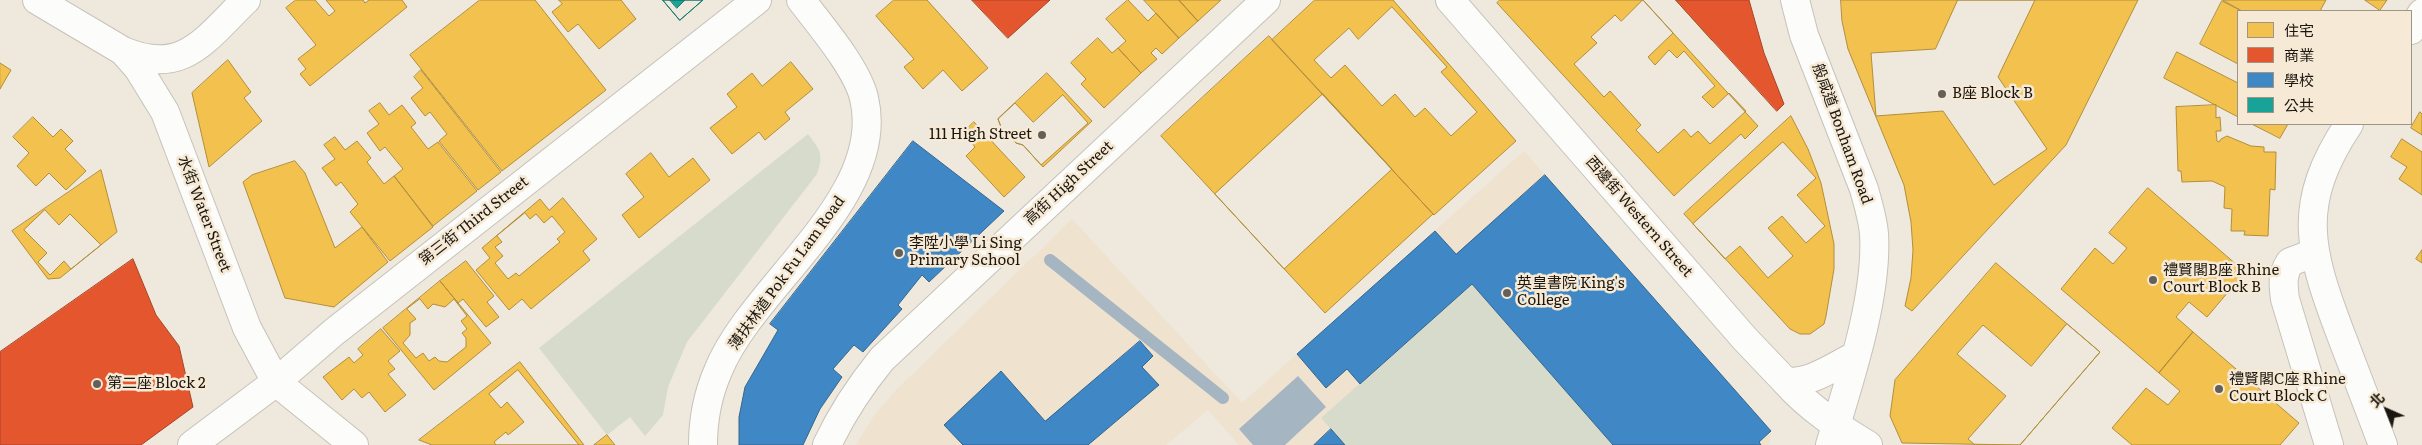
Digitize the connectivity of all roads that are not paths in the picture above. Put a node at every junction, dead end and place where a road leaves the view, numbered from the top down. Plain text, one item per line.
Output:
1 (37, 0) edge
2 (246, 0) edge
3 (758, 0) edge
4 (801, 0) edge
5 (1266, 0) edge
6 (1450, 0) edge
7 (1795, 0) edge
8 (2422, 14) edge
9 (2412, 29) edge
10 (123, 51) junction
11 (2348, 125) edge
12 (2314, 253) junction
13 (1855, 356) junction
14 (276, 382) junction
15 (1786, 382) junction
16 (1833, 435) edge
17 (192, 445) edge
18 (354, 445) edge
19 (703, 445) edge
20 (827, 445) edge
21 (1868, 445) edge
22 (2328, 445) edge
23 (2383, 445) edge

1 - 10 main road, 水街 Water Street
2 - 10 main road
3 - 14 main road, 第三街 Third Street
4 - 19 main road, 薄扶林道 Pok Fu Lam Road
5 - 20 main road, 高街 High Street
6 - 15 main road, 西邊街 Western Street
7 - 13 main road, 般咸道 Bonham Road
8 - 9 main road
10 - 14 main road, 水街 Water Street
11 - 12 main road
12 - 22 main road
12 - 23 main road
13 - 15 main road
13 - 16 main road, 般咸道 Bonham Road
14 - 17 main road, 第三街 Third Street
14 - 18 main road, 水街 Water Street
15 - 16 main road, 西邊街 Western Street
16 - 21 main road, 西邊街 Western Street

